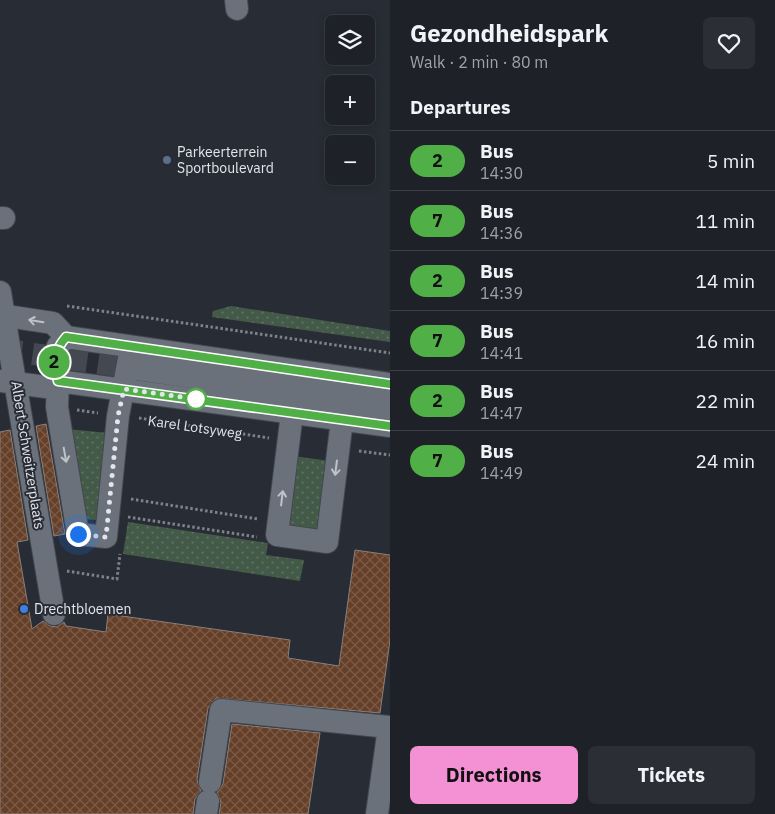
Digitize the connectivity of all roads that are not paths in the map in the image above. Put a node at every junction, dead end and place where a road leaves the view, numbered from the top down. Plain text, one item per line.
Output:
1 (1, 305) edge
2 (66, 337) junction
3 (131, 348) junction
4 (137, 369) tunnel mouth
5 (58, 381) junction
6 (8, 382) edge
7 (390, 384) edge
8 (124, 389) junction
9 (390, 406) edge
10 (292, 413) junction
11 (342, 420) junction
12 (390, 426) edge
13 (54, 614) dead end
14 (389, 727) edge
15 (208, 799) edge
16 (378, 814) edge

2 -> 1 street
1 - 6 street, Albert Schweitzerplaats
2 - 3 street
2 - 5 street
3 - 7 street
3 - 8 street
4 - 9 street
5 - 6 street, Karel Lotsyweg
5 - 8 street, Karel Lotsyweg
5 -> 8 street
6 - 13 street, Albert Schweitzerplaats
8 - 10 street, Karel Lotsyweg
10 - 11 street, Karel Lotsyweg
11 -> 10 street
11 - 12 street, Karel Lotsyweg
14 - 15 street
14 - 16 street

